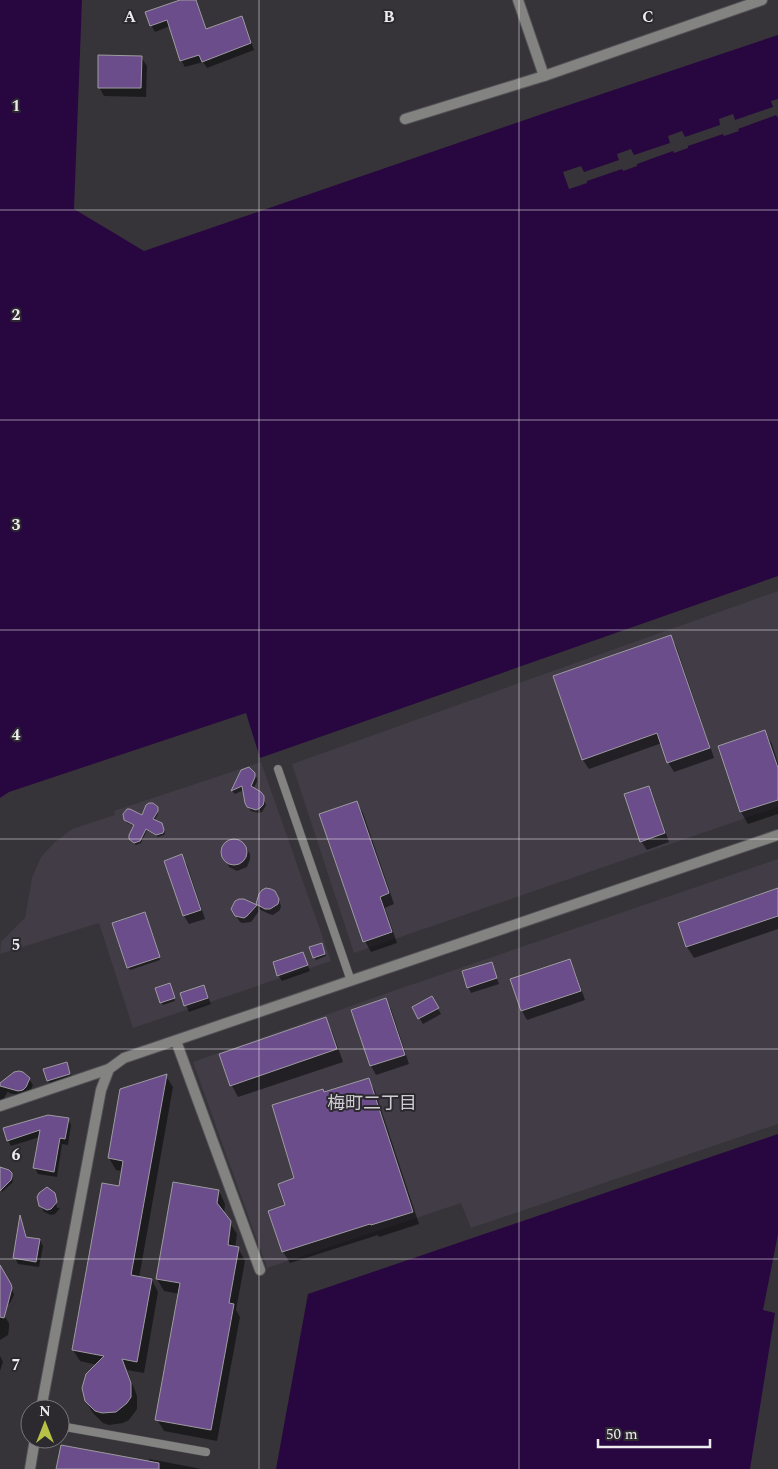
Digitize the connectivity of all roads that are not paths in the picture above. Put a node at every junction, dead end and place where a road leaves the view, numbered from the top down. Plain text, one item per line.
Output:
1 (518, 0) edge
2 (762, 0) edge
3 (544, 76) junction
4 (405, 119) dead end
5 (278, 770) dead end
6 (778, 835) edge
7 (351, 981) junction
8 (176, 1041) junction
9 (109, 1069) junction
10 (0, 1106) edge
11 (260, 1270) dead end
12 (43, 1399) edge
13 (70, 1428) edge
14 (33, 1449) edge
15 (206, 1452) dead end
16 (30, 1469) edge

1 - 3 street
2 - 3 street
3 - 4 street
5 - 7 lane
6 - 7 street
7 - 8 street
8 - 9 street
8 - 11 street
9 - 10 street
9 - 12 street
13 - 15 lane
14 - 16 street

